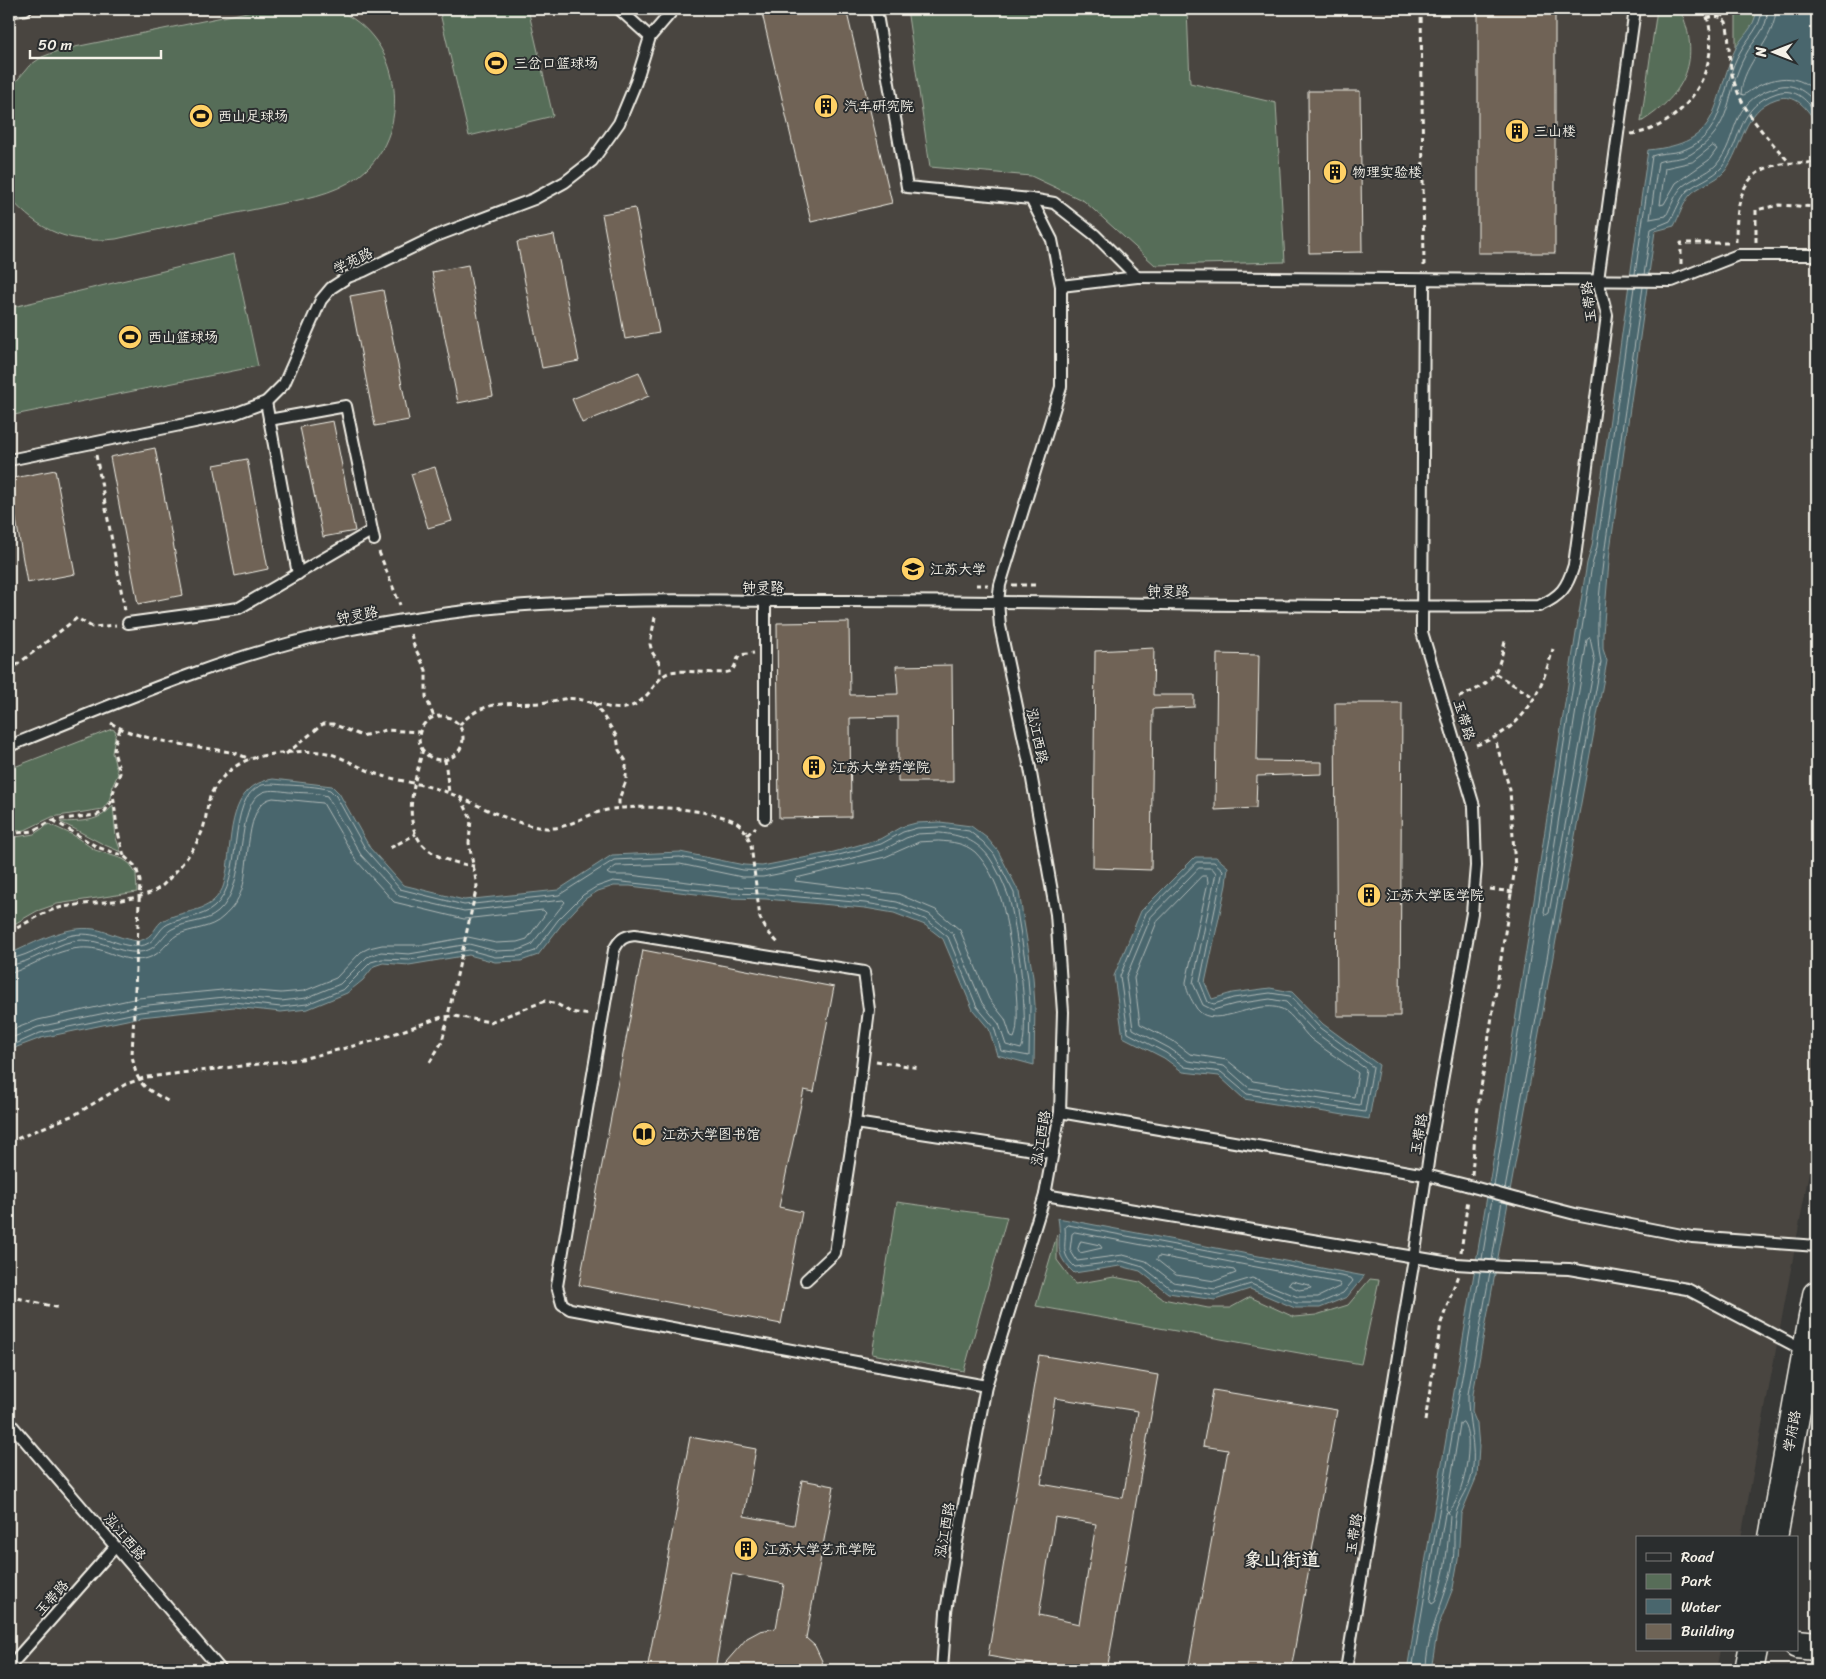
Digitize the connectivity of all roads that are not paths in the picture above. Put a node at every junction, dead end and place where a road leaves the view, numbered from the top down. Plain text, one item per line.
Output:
1 (26, 9) edge
2 (619, 9) edge
3 (674, 9) edge
4 (876, 9) edge
5 (1635, 9) edge
6 (9, 12) edge
7 (650, 37) junction
8 (1031, 199) junction
9 (1817, 255) edge
10 (1137, 277) junction
11 (1424, 280) junction
12 (1598, 280) junction
13 (1061, 286) junction
14 (266, 402) junction
15 (269, 420) junction
16 (9, 460) edge
17 (298, 574) junction
18 (765, 601) junction
19 (998, 602) junction
20 (1539, 606) joint
21 (1422, 608) junction
22 (128, 623) road end
23 (9, 746) edge
24 (766, 818) dead end
25 (1060, 1112) junction
26 (855, 1124) junction
27 (1053, 1153) junction
28 (1426, 1175) junction
29 (1046, 1195) junction
30 (1817, 1246) edge
31 (1414, 1259) junction
32 (806, 1280) dead end
33 (1817, 1295) edge
34 (1806, 1352) junction
35 (986, 1386) junction
36 (1817, 1399) edge
37 (9, 1422) edge
38 (1773, 1536) edge
39 (1792, 1536) edge
40 (116, 1547) junction
41 (1798, 1644) edge
42 (1817, 1646) edge
43 (1753, 1652) edge
44 (1771, 1652) edge
45 (9, 1667) edge
46 (221, 1670) edge
47 (942, 1670) edge
48 (1346, 1670) edge
49 (1749, 1670) edge
50 (1767, 1670) edge

1 - 6 lane
2 - 7 lane
3 - 7 lane
4 - 8 lane
5 - 12 lane, 玉带路
7 - 14 lane, 学苑路
8 - 10 lane
8 - 13 lane, 泓江西路
9 - 12 lane
10 - 11 lane
10 - 13 lane
11 - 12 lane
11 - 21 lane, 玉带路
12 - 20 lane, 玉带路
13 - 19 lane, 泓江西路
14 - 15 lane
14 - 16 lane, 学苑路
15 - 17 lane
15 - 17 lane
17 - 22 lane
18 - 19 lane, 钟灵路
18 - 23 lane, 钟灵路
18 - 24 lane
19 - 21 lane, 钟灵路
19 - 25 lane, 泓江西路
20 - 21 lane, 钟灵路
21 - 28 lane, 玉带路
25 - 27 lane, 泓江西路
25 - 28 lane
26 - 27 lane
26 - 32 lane
26 - 35 lane
27 - 29 lane, 泓江西路
28 - 30 lane, bridge
28 - 31 lane, 玉带路
29 - 31 lane
29 - 35 lane, 泓江西路
31 - 34 lane, bridge
31 - 48 lane, 玉带路
33 - 34 main road, 学府路
34 - 38 main road, 学府路
35 - 47 lane, 泓江西路
36 - 39 main road, 学府路
37 - 40 lane, 泓江西路
40 - 45 lane, 玉带路
40 - 46 lane, 泓江西路
41 - 42 main road
43 - 49 main road
44 - 50 main road

